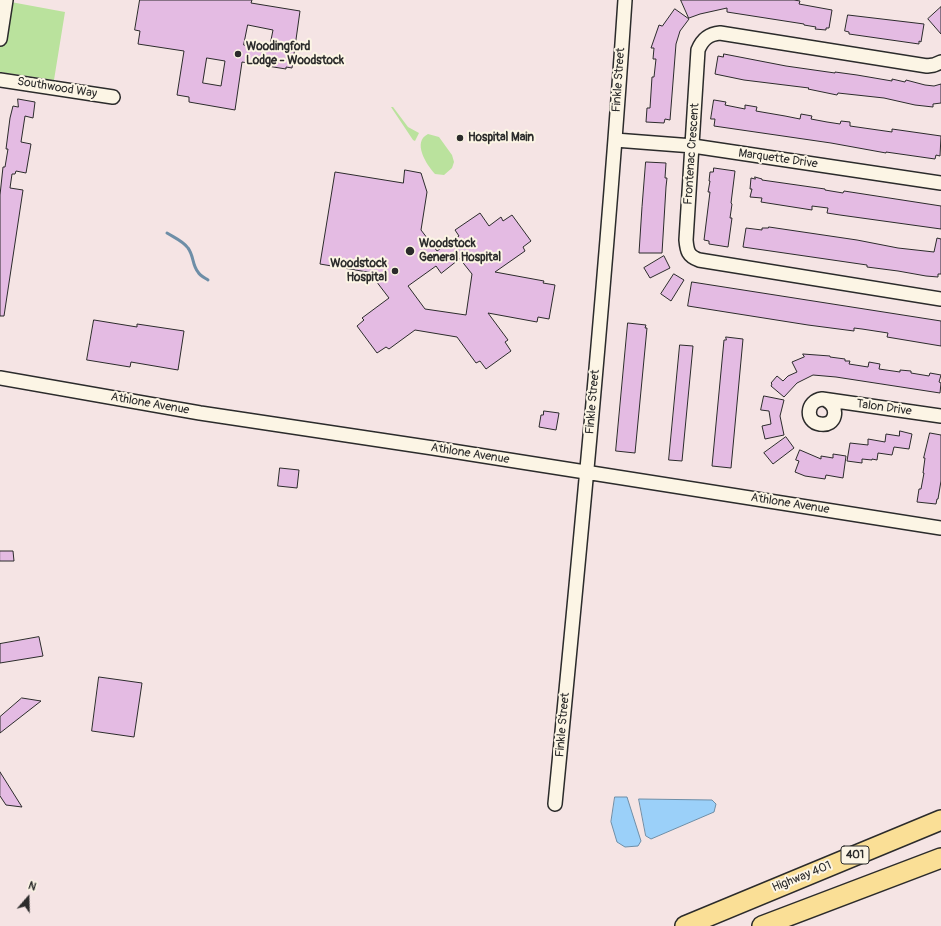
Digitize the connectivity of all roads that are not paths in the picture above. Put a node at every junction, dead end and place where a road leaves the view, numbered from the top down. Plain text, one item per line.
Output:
1 (6, 0) edge
2 (625, 0) edge
3 (0, 39) edge
4 (941, 62) edge
5 (0, 80) edge
6 (113, 97) dead end
7 (615, 140) junction
8 (693, 146) junction
9 (941, 183) edge
10 (941, 299) edge
11 (0, 378) edge
12 (826, 400) dead end
13 (941, 416) edge
14 (587, 472) junction
15 (941, 528) edge
16 (555, 804) dead end
17 (941, 820) edge
18 (941, 858) edge
19 (685, 926) edge
20 (762, 926) edge

1 - 3 street
2 - 7 street, Finkle Street
4 - 8 street, Frontenac Crescent
5 - 6 street, Southwood Way
7 - 8 street, Marquette Drive
7 - 14 street, Finkle Street
8 - 9 street, Marquette Drive
8 - 10 street, Frontenac Crescent
11 - 14 street, Athlone Avenue
12 - 13 street, Talon Drive
14 - 15 street, Athlone Avenue
14 - 16 street, Finkle Street
17 - 19 highway, Highway 401 / 401
18 - 20 highway

